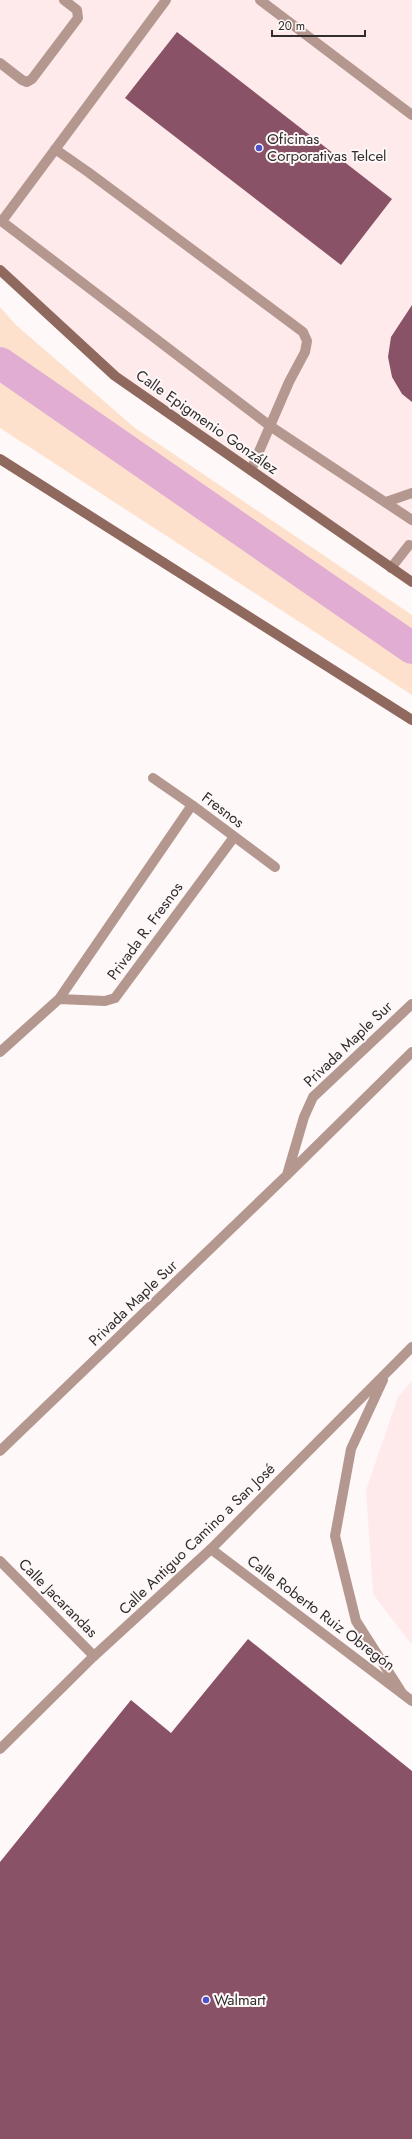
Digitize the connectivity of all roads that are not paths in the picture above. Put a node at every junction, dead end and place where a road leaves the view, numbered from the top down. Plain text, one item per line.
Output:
1 (64, 0) edge
2 (166, 0) edge
3 (260, 0) edge
4 (0, 63) edge
5 (412, 115) edge
6 (55, 149) junction
7 (1, 220) edge
8 (0, 270) edge
9 (270, 426) junction
10 (0, 459) edge
11 (251, 470) junction
12 (412, 492) edge
13 (386, 502) junction
14 (412, 520) edge
15 (409, 545) dead end
16 (391, 568) junction
17 (412, 582) edge
18 (412, 720) edge
19 (153, 778) dead end
20 (192, 805) junction
21 (234, 836) junction
22 (275, 866) dead end
23 (59, 999) junction
24 (412, 1004) edge
25 (0, 1052) edge
26 (412, 1052) edge
27 (286, 1176) junction
28 (412, 1347) edge
29 (387, 1373) junction
30 (0, 1451) edge
31 (211, 1549) junction
32 (0, 1561) edge
33 (94, 1656) junction
34 (402, 1693) junction
35 (412, 1701) edge
36 (0, 1749) edge

1 - 4 street
2 - 6 street
3 - 5 street
6 - 7 street
6 - 9 street
7 - 9 street
8 - 11 main road, Calle Epigmenio González
9 - 11 street
9 - 13 street
10 - 18 main road
11 - 16 main road, Calle Epigmenio González
12 - 13 street
13 - 14 street
15 - 16 street
16 - 17 main road, Calle Epigmenio González
19 - 20 street, Fresnos
20 - 21 street, Fresnos
20 - 23 street, Privada R. Fresnos
21 - 22 street, Fresnos
21 - 23 street, Privada R. Fresnos
23 - 25 street, Privada R. Fresnos
24 - 27 street, Privada Maple Sur
26 - 27 street, Privada Maple Sur
27 - 30 street, Privada Maple Sur
28 - 29 street, Calle Antiguo Camino a San José
29 - 31 street, Calle Antiguo Camino a San José
29 - 34 street
31 - 33 street, Calle Antiguo Camino a San José
31 - 34 street, Calle Roberto Ruiz Obregón
32 - 33 street, Calle Jacarandas
33 - 36 street, Calle Antiguo Camino a San José
34 - 35 street, Calle Roberto Ruiz Obregón

